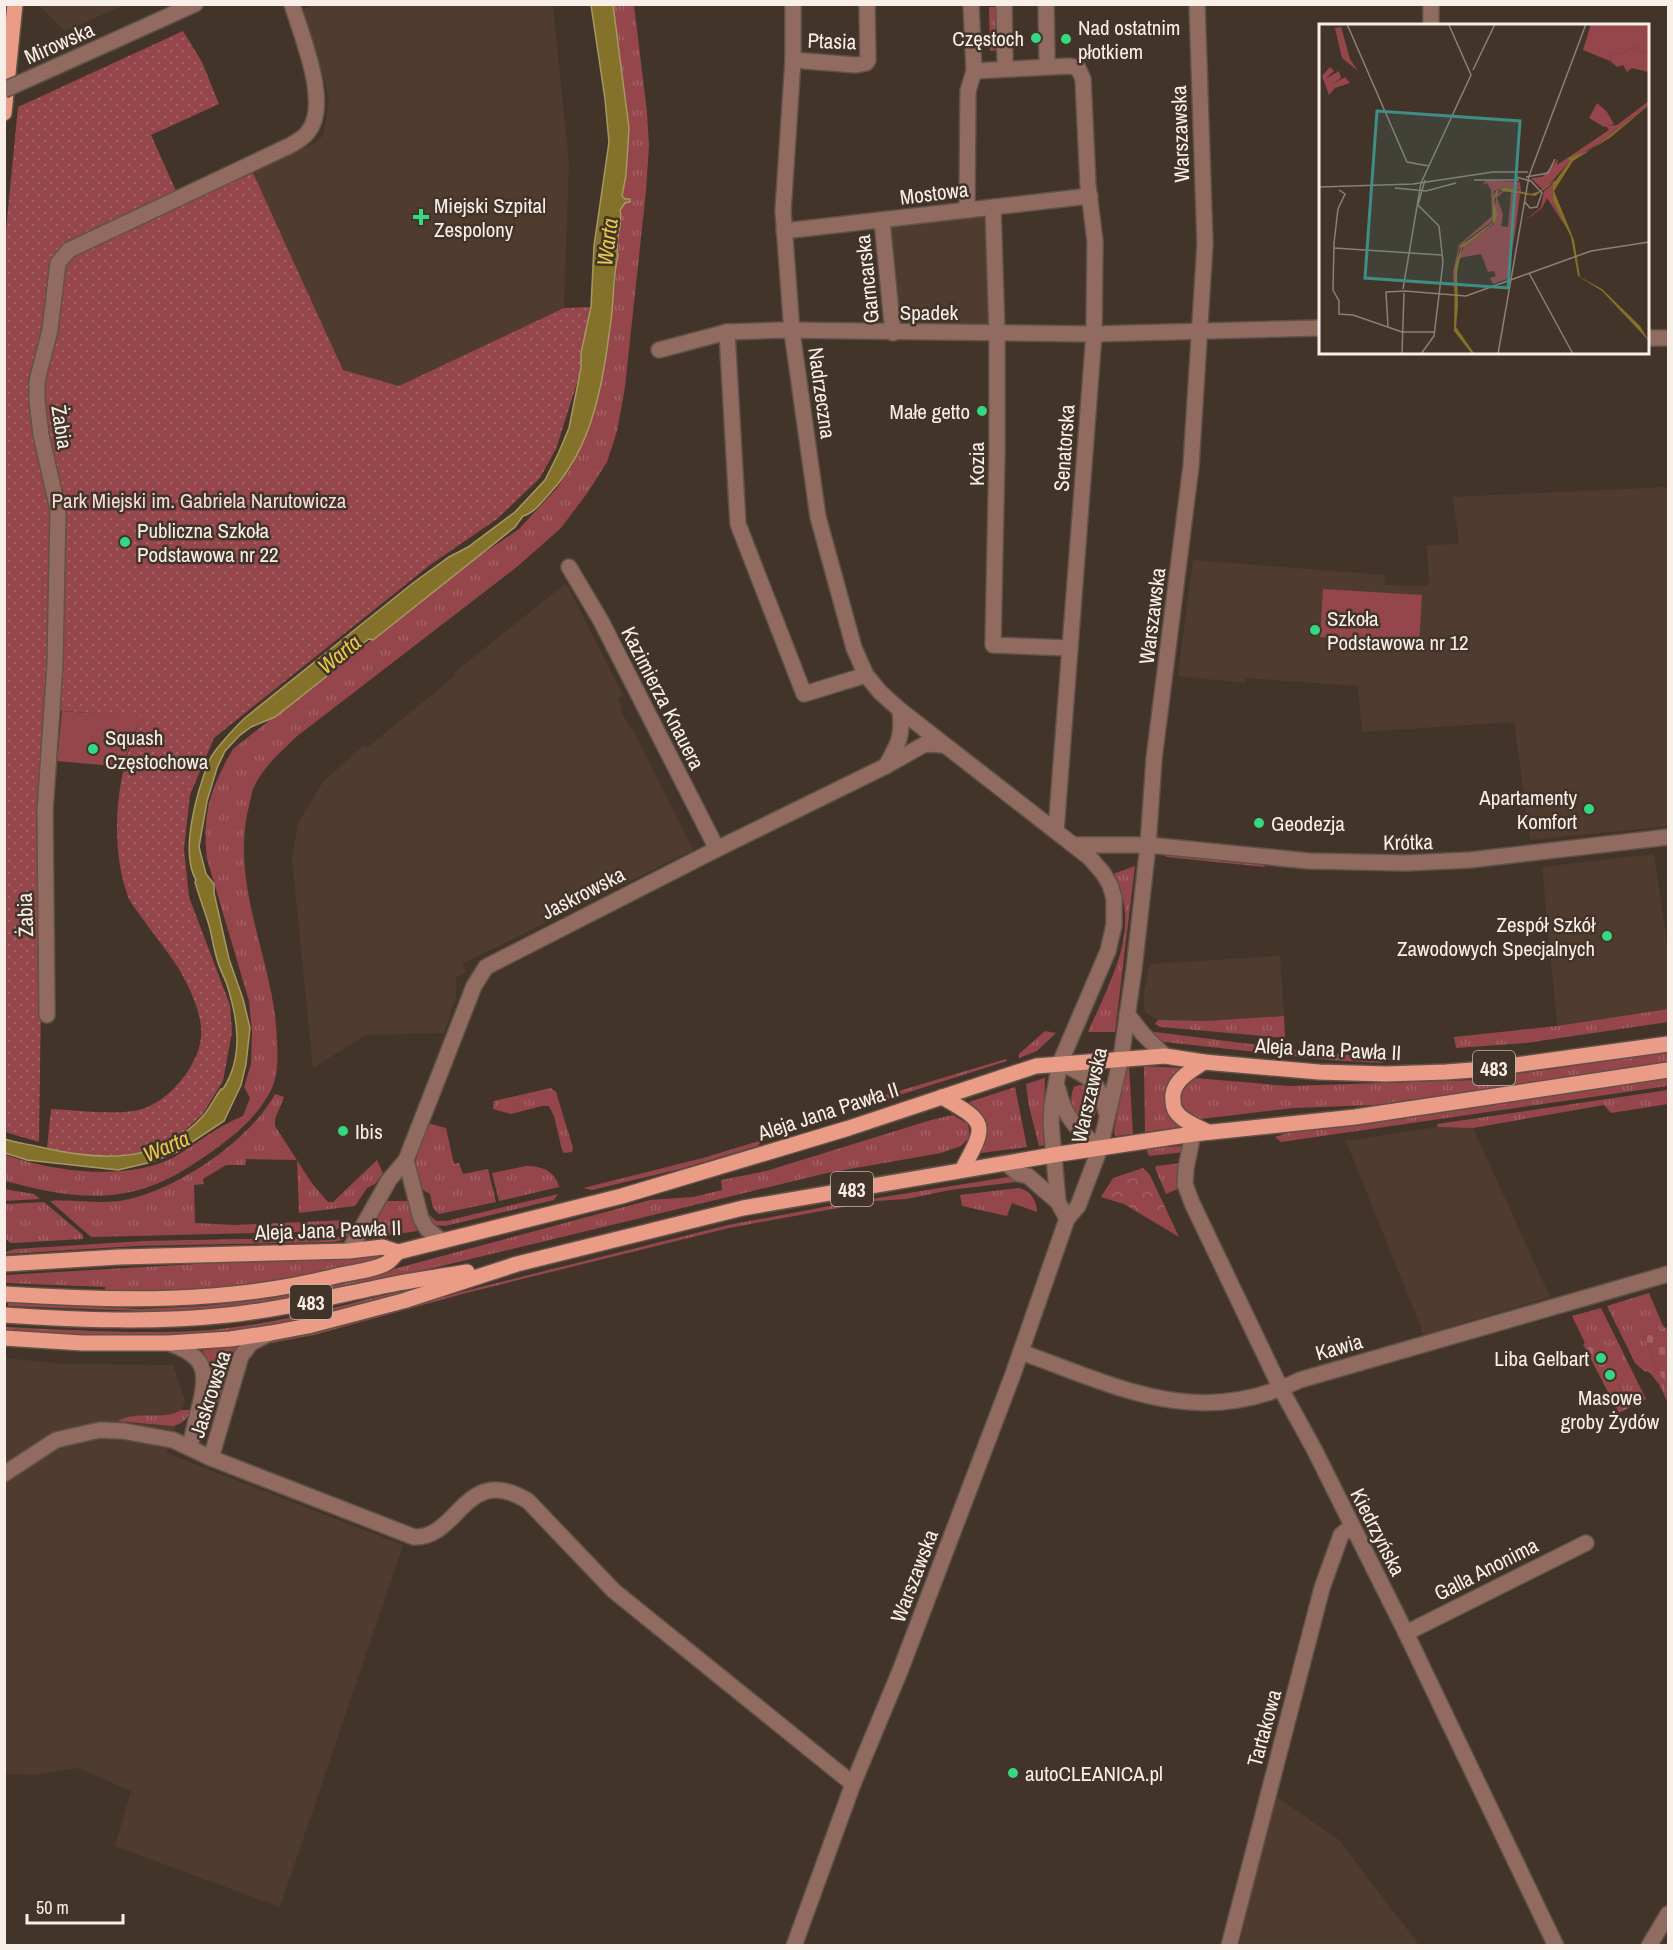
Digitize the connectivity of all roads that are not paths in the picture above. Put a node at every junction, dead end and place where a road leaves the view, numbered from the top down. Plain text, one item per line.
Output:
1 (15, 4) edge
2 (195, 4) edge
3 (292, 4) edge
4 (793, 4) edge
5 (867, 4) edge
6 (971, 4) edge
7 (1004, 4) edge
8 (1046, 4) edge
9 (1197, 4) edge
10 (1431, 4) edge
11 (1431, 24) edge
12 (794, 60) junction
13 (1047, 60) dead end
14 (1005, 62) dead end
15 (974, 71) junction
16 (4, 90) edge
17 (4, 113) edge
18 (1090, 196) junction
19 (993, 207) junction
20 (967, 210) junction
21 (882, 221) junction
22 (784, 231) junction
23 (1319, 328) edge
24 (727, 332) junction
25 (792, 332) junction
26 (1200, 332) junction
27 (893, 333) junction
28 (997, 333) junction
29 (1094, 334) junction
30 (1649, 338) edge
31 (1668, 338) edge
32 (659, 350) dead end
33 (569, 567) dead end
34 (1070, 648) junction
35 (866, 675) junction
36 (900, 710) junction
37 (944, 745) junction
38 (886, 766) junction
39 (1149, 820) junction
40 (1056, 831) junction
41 (1668, 837) edge
42 (1075, 845) junction
43 (1113, 845) junction
44 (1148, 845) junction
45 (717, 849) junction
46 (1114, 898) joint
47 (1127, 1014) junction
48 (47, 1015) dead end
49 (1668, 1044) edge
50 (1165, 1056) junction
51 (1121, 1058) junction
52 (1204, 1062) junction
53 (1060, 1063) junction
54 (1668, 1070) edge
55 (1057, 1082) junction
56 (942, 1097) junction
57 (1107, 1116) junction
58 (1201, 1133) junction
59 (1100, 1148) junction
60 (1053, 1155) junction
61 (406, 1160) junction
62 (1007, 1164) junction
63 (962, 1170) junction
64 (1058, 1202) junction
65 (1067, 1219) junction
66 (442, 1241) junction
67 (349, 1251) junction
68 (399, 1252) junction
69 (4, 1264) edge
70 (517, 1264) junction
71 (1668, 1275) edge
72 (4, 1294) edge
73 (4, 1315) edge
74 (271, 1333) junction
75 (4, 1338) edge
76 (168, 1343) junction
77 (1021, 1352) junction
78 (1281, 1389) junction
79 (190, 1447) junction
80 (211, 1458) junction
81 (4, 1474) edge
82 (1352, 1526) junction
83 (1586, 1543) dead end
84 (1406, 1633) junction
85 (853, 1784) junction
86 (1668, 1914) edge
87 (794, 1946) edge
88 (1229, 1946) edge
89 (1556, 1946) edge
90 (1649, 1946) edge

1 - 17 main road
2 - 16 street, Mirowska, bridge
3 - 48 street, Żabia
4 - 12 street, Nadrzeczna
5 - 12 street, Ptasia
6 - 15 street
7 - 14 street
8 - 13 street
9 - 26 street, Warszawska
10 - 11 street
12 - 22 street, Nadrzeczna
15 - 18 street, Senatorska
15 - 20 street
18 - 19 street, Mostowa
18 - 29 street, Senatorska
19 - 20 street, Mostowa
19 - 28 street, Kozia
20 - 21 street, Mostowa
21 - 22 street, Mostowa
21 - 27 street, Garncarska
22 - 25 street, Nadrzeczna
23 - 26 street, Spadek
24 - 25 street, Spadek
24 - 32 street, Spadek
24 - 35 street
25 - 27 street, Spadek
25 - 35 street, Nadrzeczna
26 - 29 street, Spadek
26 - 39 street, Warszawska
27 - 28 street, Spadek
28 - 29 street, Spadek
28 - 34 street, Kozia
29 - 34 street, Senatorska
30 - 31 street
33 - 45 street, Kazimierza Knauera
34 - 40 street, Senatorska
35 - 36 street, Nadrzeczna
36 - 37 street, Nadrzeczna
36 - 38 street
37 - 38 street, Jaskrowska
37 - 40 street, Nadrzeczna
38 - 45 street, Jaskrowska
39 - 43 street
39 - 44 street, Warszawska
40 - 42 street, Nadrzeczna
41 - 44 street, Krótka
42 - 43 street, Krótka
42 - 46 street, Nadrzeczna
43 - 44 street, Krótka
44 - 47 street, Warszawska
45 - 61 street, Jaskrowska
46 - 53 street, Warszawska
47 - 50 street
47 - 51 street, Warszawska
49 - 52 main road, Aleja Jana Pawła II / 483
50 - 51 main road, Aleja Jana Pawła II / 483
50 - 52 main road, Aleja Jana Pawła II / 483
51 - 53 main road, Aleja Jana Pawła II / 483
51 - 57 street, Warszawska
52 - 58 main road
53 - 55 street, Warszawska
53 - 56 main road, Aleja Jana Pawła II / 483
53 - 57 street
54 - 58 main road, 483
55 - 59 street
55 - 60 street, Warszawska
56 - 63 main road
56 - 66 main road, Aleja Jana Pawła II / 483
57 - 59 street, Warszawska
58 - 59 main road, 483
58 - 78 street, Kiedrzyńska
59 - 60 main road, 483
59 - 65 street, Warszawska
60 - 62 main road, 483
60 - 64 street, Warszawska
61 - 66 street
61 - 67 street, Jaskrowska
62 - 63 main road, 483
62 - 64 street, Warszawska
63 - 70 main road, 483
64 - 65 street, Warszawska
65 - 77 street, Warszawska
66 - 68 main road, Aleja Jana Pawła II / 483
67 - 68 main road, Aleja Jana Pawła II / 483
67 - 69 main road, Aleja Jana Pawła II / 483
68 - 72 main road
70 - 73 main road, 483
70 - 74 main road, 483
71 - 78 street, Kawia
74 - 76 main road, 483
74 - 80 street, Jaskrowska
75 - 76 main road, 483
76 - 79 street, Jaskrowska
77 - 78 street, Kawia
77 - 85 street, Warszawska
78 - 82 street, Kiedrzyńska
79 - 80 street, Jaskrowska
79 - 81 street, Jaskrowska
80 - 85 street
82 - 84 street, Kiedrzyńska
82 - 88 street, Tartakowa
83 - 84 street, Galla Anonima
84 - 89 street, Kiedrzyńska
85 - 87 street, Warszawska
86 - 90 street

